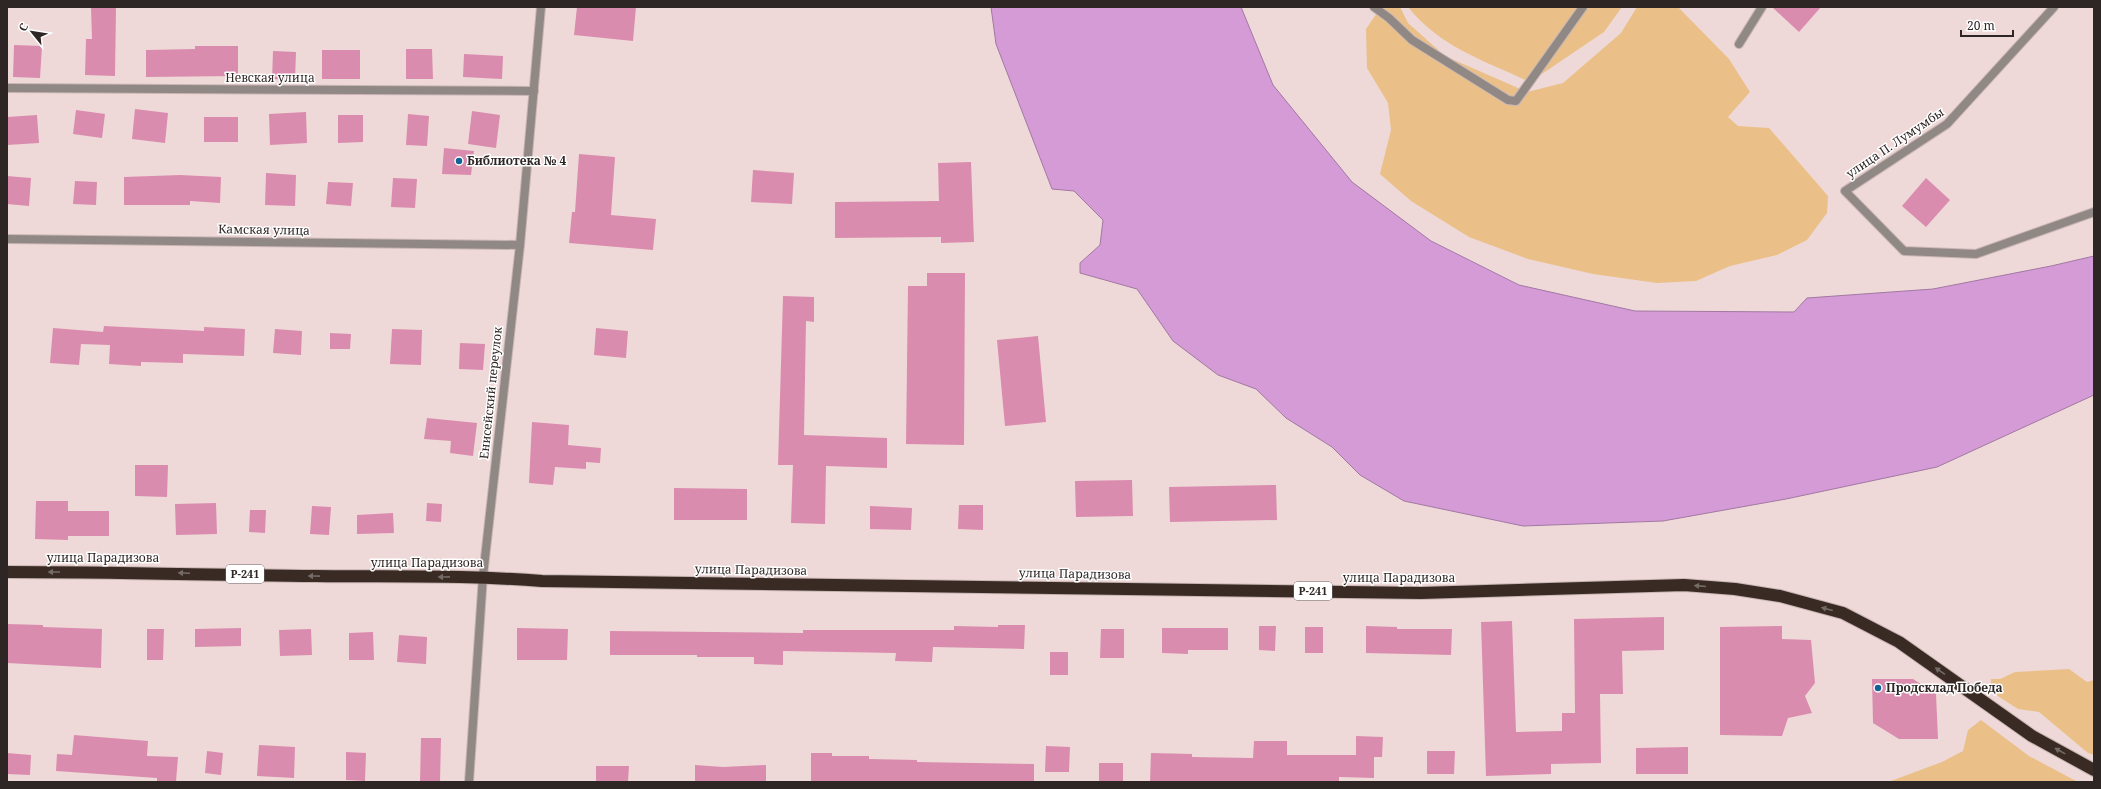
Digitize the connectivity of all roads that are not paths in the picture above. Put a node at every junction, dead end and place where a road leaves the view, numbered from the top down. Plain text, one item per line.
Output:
1 (541, 7) edge
2 (1374, 7) edge
3 (1583, 7) edge
4 (1762, 7) edge
5 (2054, 7) edge
6 (1385, 10) edge
7 (1739, 44) dead end
8 (7, 88) edge
9 (534, 91) junction
10 (2094, 212) edge
11 (7, 239) edge
12 (520, 245) junction
13 (7, 572) edge
14 (483, 576) junction
15 (2094, 770) edge
16 (470, 782) edge

1 - 9 street, Енисейский переулок
2 - 6 street
3 - 6 street
4 - 7 street
5 - 10 street, улица П. Лумумбы
8 - 9 street, Невская улица
9 - 12 street, Енисейский переулок
11 - 12 street, Камская улица
12 - 14 street, Енисейский переулок
14 -> 13 highway, улица Парадизова / Р-241
15 -> 14 highway, улица Парадизова / Р-241
14 - 16 street, Енисейский переулок

